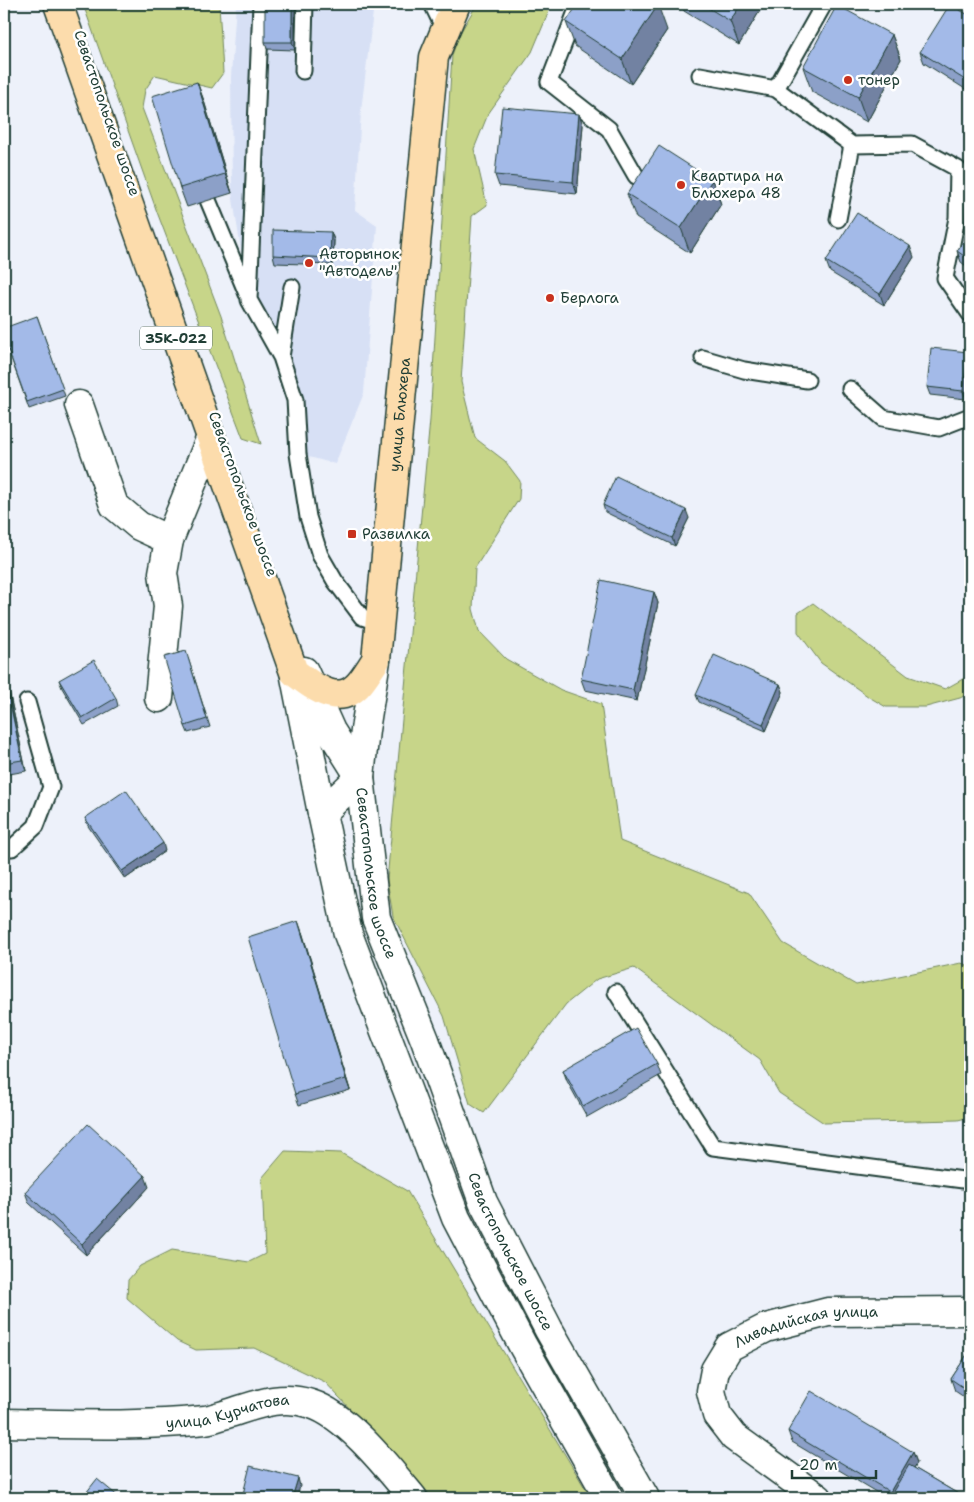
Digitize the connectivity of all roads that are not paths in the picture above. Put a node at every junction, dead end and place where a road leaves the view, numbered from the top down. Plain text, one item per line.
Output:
1 (58, 4) edge
2 (69, 4) edge
3 (261, 4) edge
4 (305, 4) edge
5 (432, 4) edge
6 (456, 4) edge
7 (579, 4) edge
8 (824, 4) edge
9 (445, 31) junction
10 (303, 71) dead end
11 (700, 75) dead end
12 (776, 89) junction
13 (852, 145) junction
14 (636, 176) edge
15 (208, 200) edge
16 (838, 219) dead end
17 (292, 287) dead end
18 (249, 300) junction
19 (970, 314) edge
20 (281, 357) junction
21 (703, 358) dead end
22 (807, 380) dead end
23 (850, 389) dead end
24 (79, 405) dead end
25 (970, 416) edge
26 (211, 438) junction
27 (169, 540) junction
28 (378, 641) junction
29 (302, 674) junction
30 (159, 698) dead end
31 (27, 702) dead end
32 (360, 777) junction
33 (322, 813) junction
34 (4, 847) edge
35 (616, 992) dead end
36 (970, 1180) edge
37 (970, 1311) edge
38 (4, 1423) edge
39 (413, 1498) edge
40 (610, 1498) edge
41 (645, 1498) edge
42 (818, 1498) edge

1 - 26 main road, Севастопольское шоссе / 35К-022
2 - 29 main road, Севастопольское шоссе / 35К-022
3 - 18 lane
4 - 10 lane
5 - 9 lane
6 - 9 main road, улица Блюхера
7 - 14 lane
8 - 12 lane
9 - 28 main road, улица Блюхера
11 - 12 lane
12 - 13 lane
13 - 16 lane
13 - 19 lane
15 - 18 lane
17 - 20 lane
18 - 20 lane
20 - 28 lane
21 - 22 lane
23 - 25 lane
24 - 27 main road
26 - 27 main road
26 - 29 main road, Севастопольское шоссе / 35К-022
27 - 30 main road
28 - 29 main road
28 - 32 main road, улица Блюхера
29 - 32 main road, Севастопольское шоссе / 35К-022
29 - 33 main road, Севастопольское шоссе / 35К-022
31 - 34 lane
32 - 33 main road
32 - 41 main road, Севастопольское шоссе / 35К-022
33 - 40 main road, Севастопольское шоссе / 35К-022
35 - 36 lane
37 - 42 main road, Ливадийская улица
38 - 39 main road, улица Курчатова

